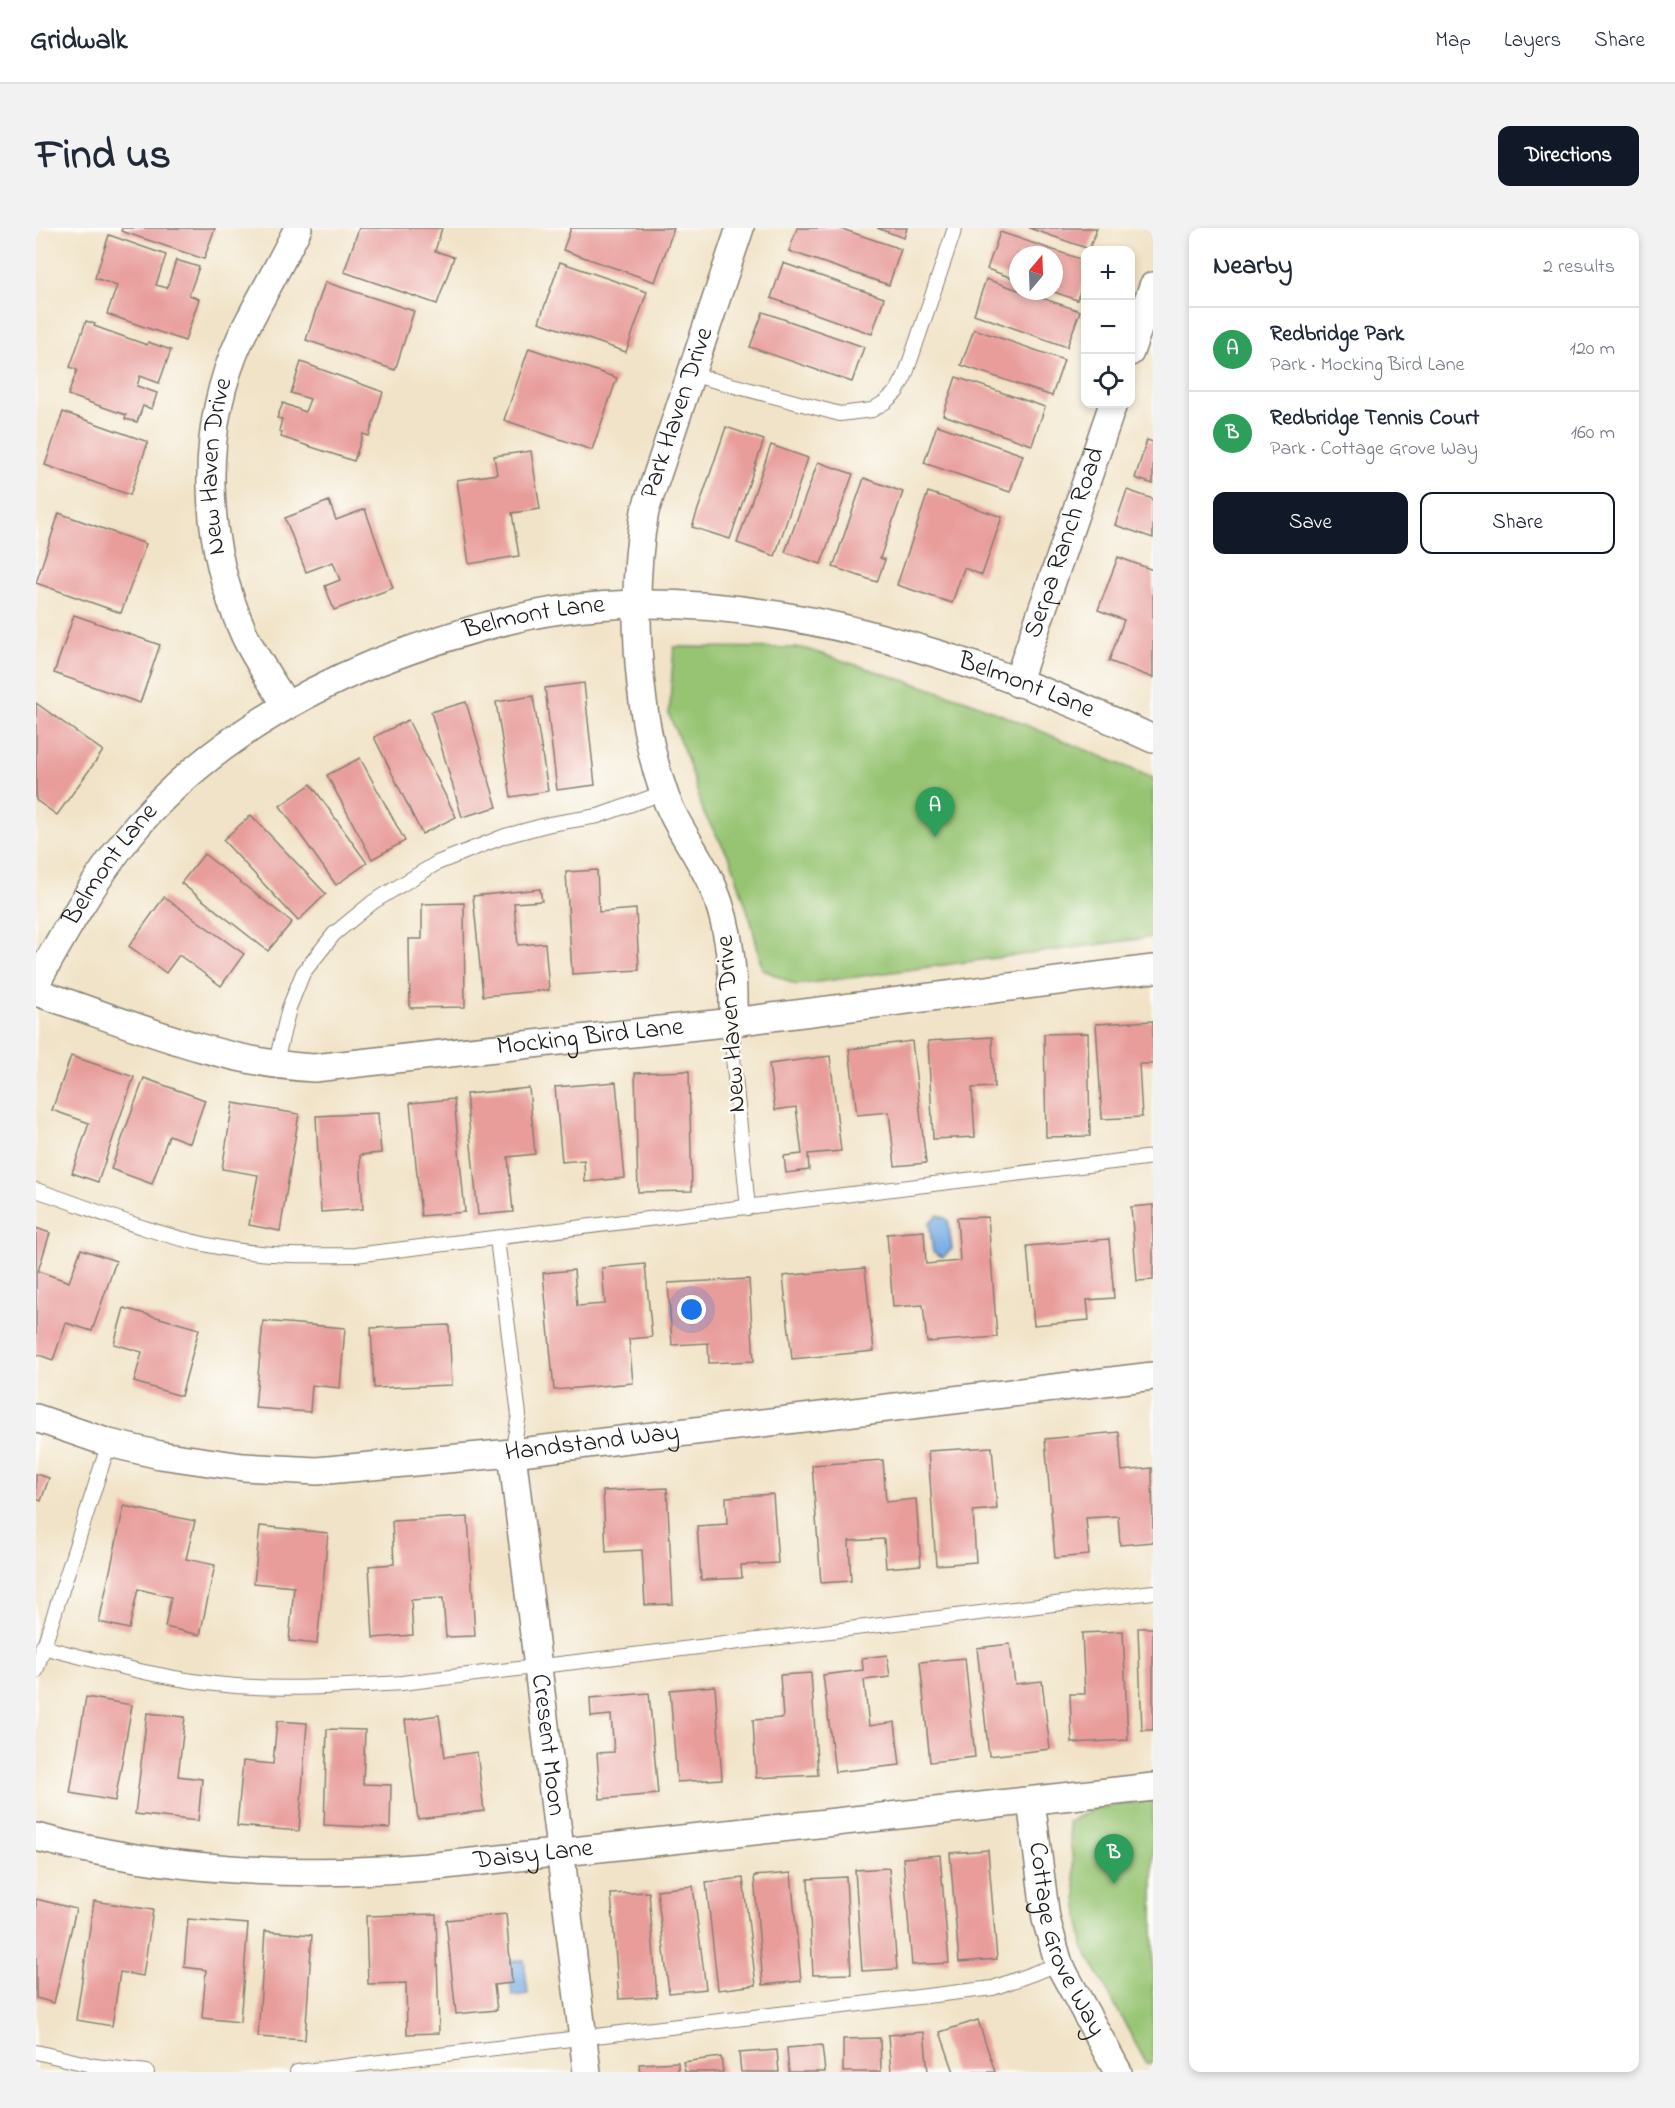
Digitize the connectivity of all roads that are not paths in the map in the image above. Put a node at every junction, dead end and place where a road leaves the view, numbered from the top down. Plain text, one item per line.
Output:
1 (298, 228) edge
2 (740, 228) edge
3 (955, 228) edge
4 (1153, 286) edge
5 (1135, 340) edge
6 (690, 374) junction
7 (1112, 408) edge
8 (639, 605) junction
9 (1017, 683) junction
10 (286, 705) junction
11 (1153, 739) edge
12 (663, 793) junction
13 (1153, 969) edge
14 (36, 983) edge
15 (36, 992) edge
16 (734, 1022) junction
17 (275, 1066) junction
18 (1153, 1157) edge
19 (36, 1190) edge
20 (748, 1208) junction
21 (497, 1239) junction
22 (1153, 1376) edge
23 (36, 1418) edge
24 (109, 1443) junction
25 (512, 1453) junction
26 (1153, 1592) edge
27 (42, 1647) junction
28 (538, 1665) junction
29 (36, 1671) edge
30 (1153, 1788) edge
31 (1031, 1801) junction
32 (36, 1837) edge
33 (561, 1852) junction
34 (1059, 1964) junction
35 (583, 2039) junction
36 (36, 2052) edge
37 (147, 2072) edge
38 (297, 2072) edge
39 (587, 2072) edge
40 (1118, 2072) edge

1 - 10 street, New Haven Drive
2 - 6 street, Park Haven Drive
3 - 6 lane
4 - 5 street
6 - 8 street, Park Haven Drive
7 - 9 street, Serpa Ranch Road
8 - 9 street, Belmont Lane
8 - 10 street, Belmont Lane
8 - 12 street, New Haven Drive
9 - 11 street, Belmont Lane
10 - 14 street, Belmont Lane
12 - 16 street, New Haven Drive
12 - 17 lane
13 - 16 street, Mocking Bird Lane
15 - 17 street, Mocking Bird Lane
16 - 17 street, Mocking Bird Lane
16 - 20 lane, New Haven Drive
18 - 20 lane
19 - 21 lane
20 - 21 lane
21 - 25 lane
22 - 25 street, Handstand Way
23 - 24 street, Handstand Way
24 - 25 street, Handstand Way
24 - 27 lane
25 - 28 street, Cresent Moon
26 - 28 lane
27 - 28 lane
27 - 29 lane
28 - 33 street, Cresent Moon
30 - 31 street, Daisy Lane
31 - 33 street, Daisy Lane
31 - 34 street, Cottage Grove Way
32 - 33 street, Daisy Lane
33 - 35 street, Cresent Moon
34 - 35 lane
34 - 40 street, Cottage Grove Way
35 - 38 lane
35 - 39 street, Cresent Moon
36 - 37 lane

